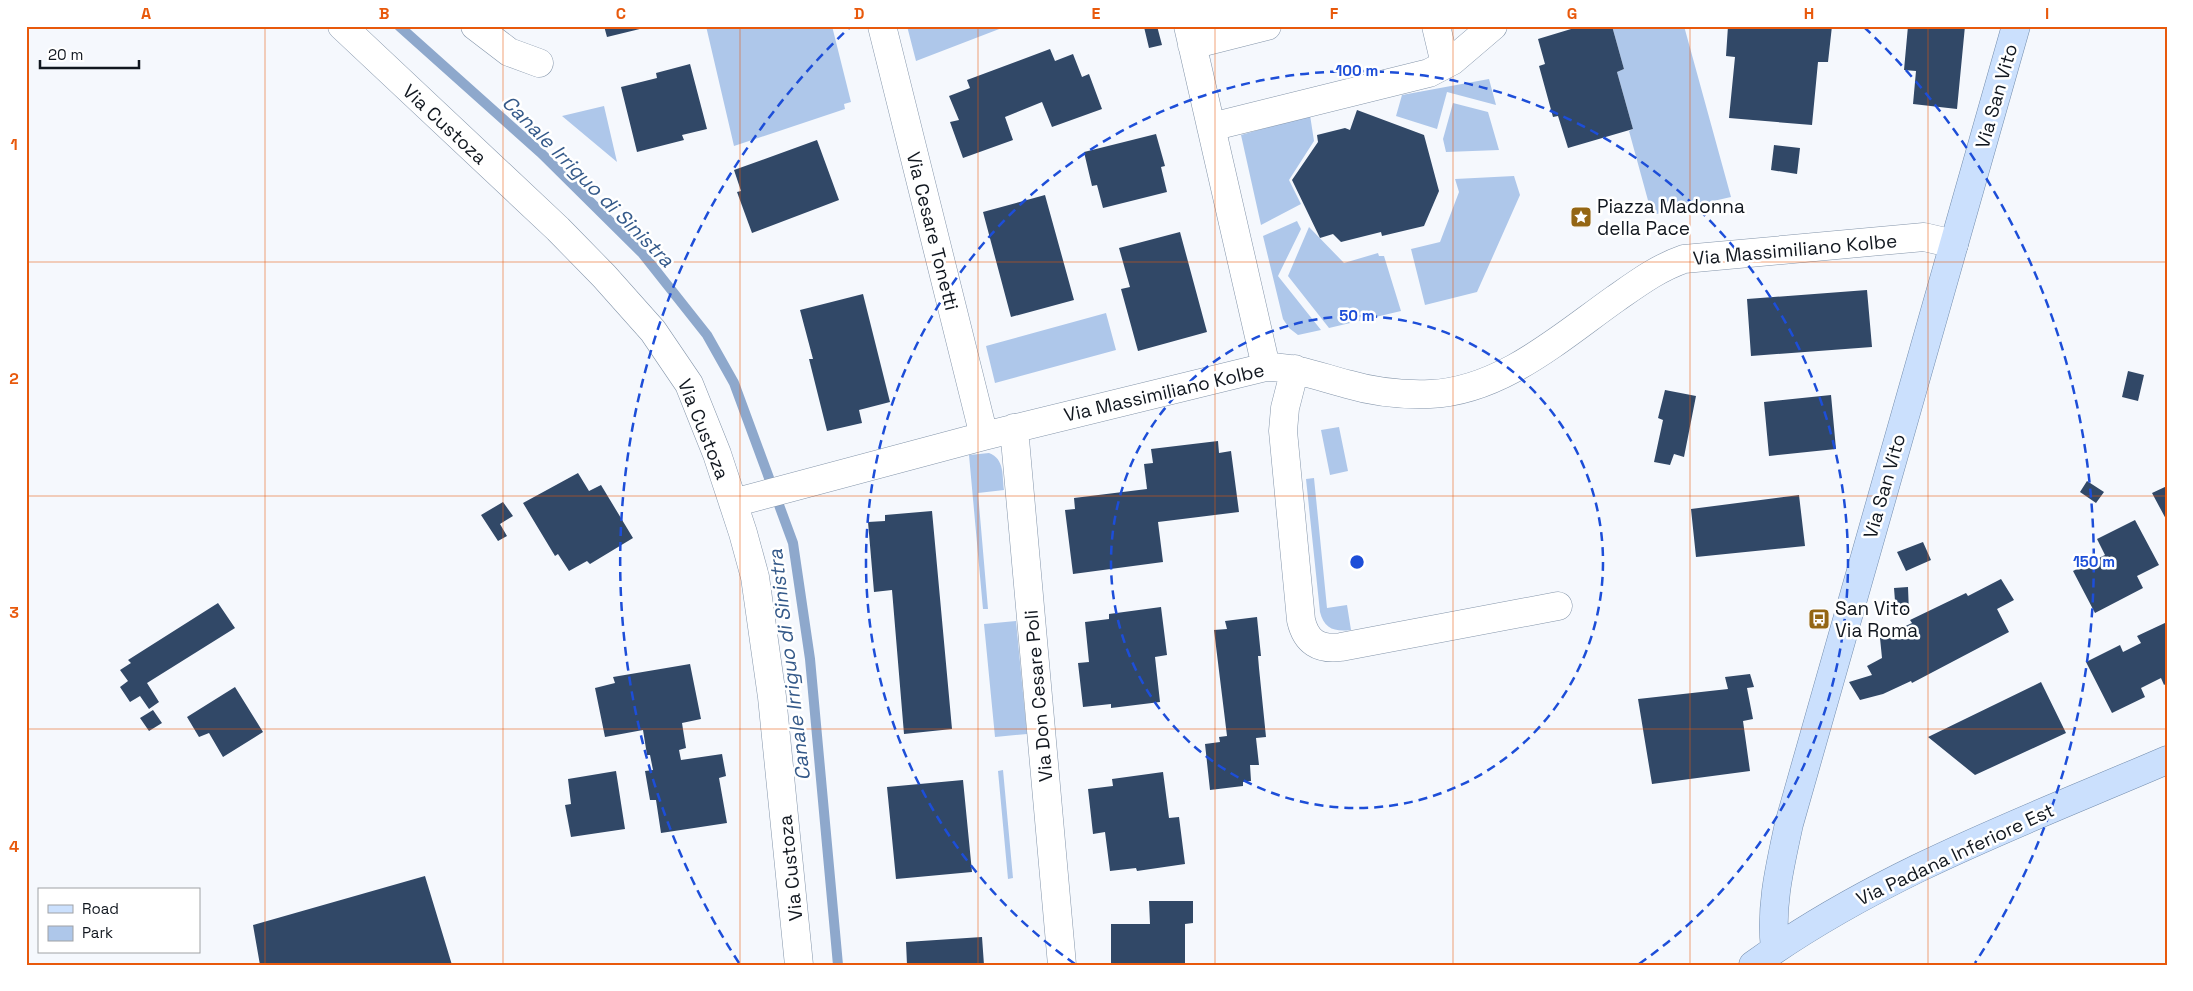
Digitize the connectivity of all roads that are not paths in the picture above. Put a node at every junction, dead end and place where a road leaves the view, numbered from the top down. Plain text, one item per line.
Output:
1 (342, 26) edge
2 (475, 26) edge
3 (882, 26) edge
4 (1267, 26) edge
5 (1436, 26) edge
6 (1493, 26) edge
7 (2016, 26) edge
8 (1190, 36) edge
9 (538, 63) dead end
10 (1445, 64) junction
11 (1211, 127) junction
12 (1954, 244) junction
13 (1266, 367) junction
14 (1294, 369) junction
15 (1014, 428) junction
16 (984, 436) junction
17 (743, 501) junction
18 (1558, 606) dead end
19 (2167, 760) edge
20 (1775, 949) junction
21 (800, 965) edge
22 (1062, 965) edge
23 (1753, 965) edge

1 - 17 street, Via Custoza
2 - 9 street
3 - 16 street, Via Cesare Tonetti
4 - 8 street
5 - 10 street
6 - 10 street
7 - 12 main road, Via San Vito
8 - 11 street
10 - 11 street
11 - 13 street
12 - 14 street, Via Massimiliano Kolbe
12 - 20 main road, Via San Vito
13 - 14 street, Via Massimiliano Kolbe
13 - 15 street, Via Massimiliano Kolbe
14 - 18 street
15 - 16 street, Via Massimiliano Kolbe
15 - 22 street, Via Don Cesare Poli
16 - 17 street, Via Massimiliano Kolbe
17 - 21 street, Via Custoza
19 - 20 main road, Via Padana Inferiore Est
20 - 23 main road, Via Padana Inferiore Est

